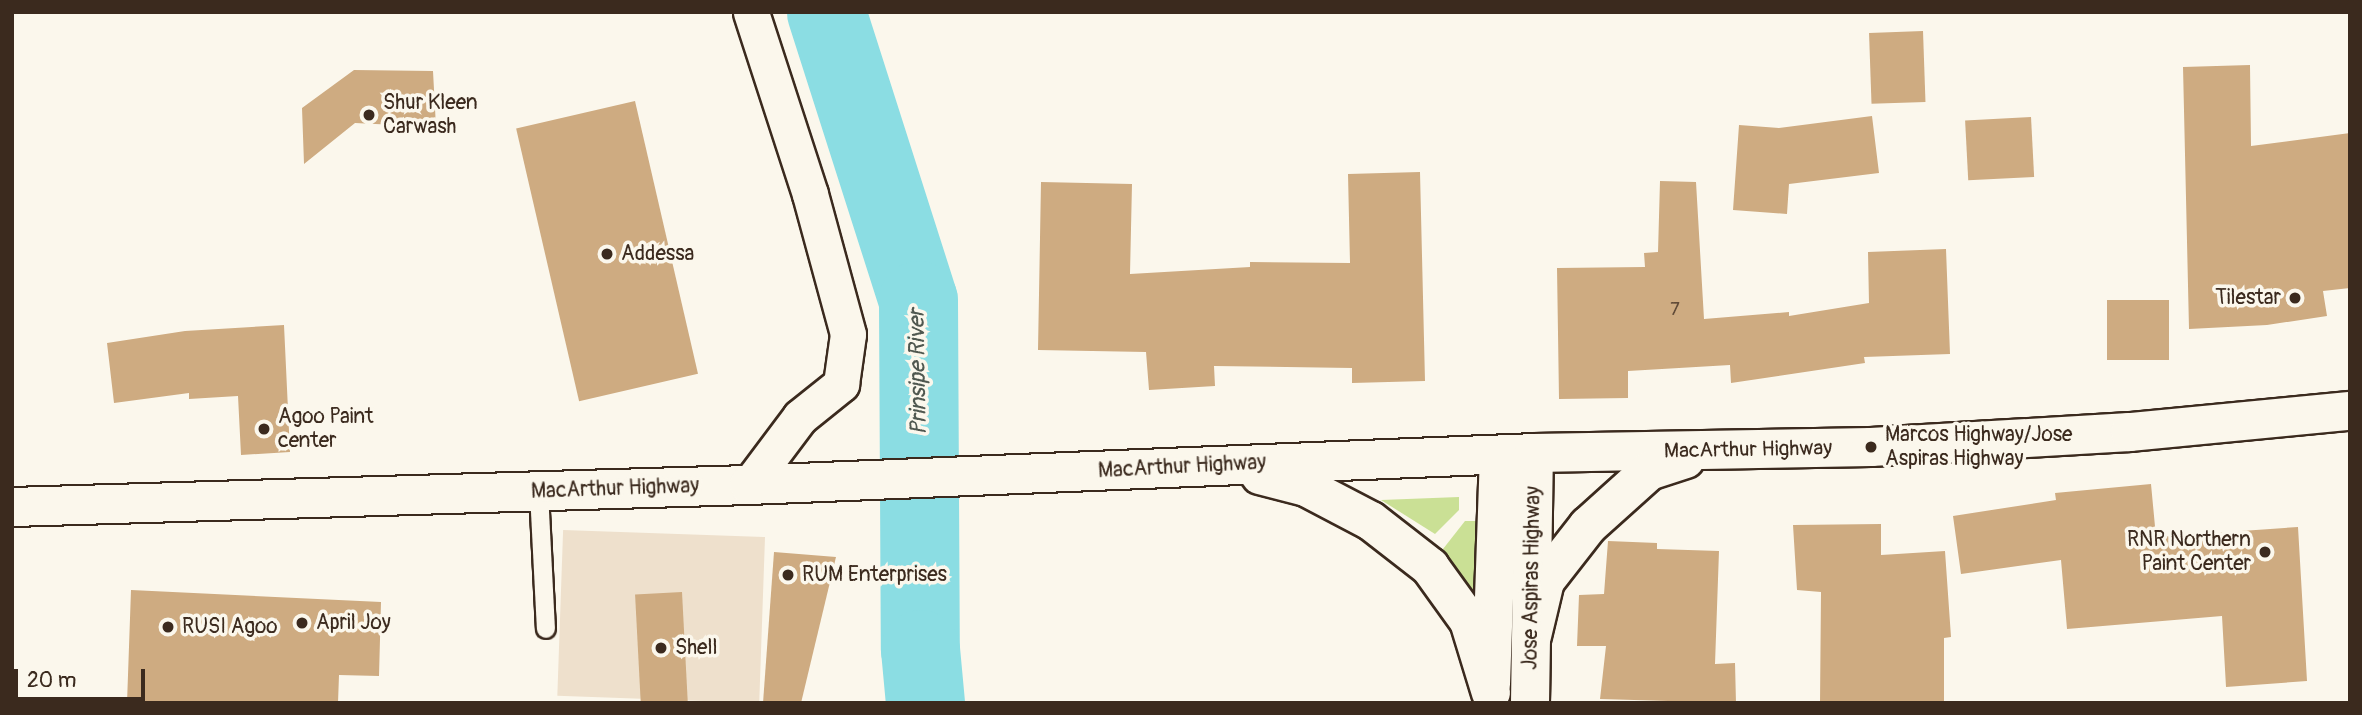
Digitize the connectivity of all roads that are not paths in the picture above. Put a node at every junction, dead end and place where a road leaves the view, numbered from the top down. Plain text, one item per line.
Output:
1 (751, 12) edge
2 (2350, 411) edge
3 (1707, 452) junction
4 (1516, 454) junction
5 (1217, 464) junction
6 (749, 485) junction
7 (539, 492) junction
8 (12, 507) edge
9 (546, 629) dead end
10 (1532, 636) junction
11 (1490, 698) edge
12 (1530, 703) edge

1 - 6 street
2 - 3 main road, MacArthur Highway
3 - 4 main road, MacArthur Highway
3 - 10 main road
4 - 5 main road, MacArthur Highway
4 - 10 main road, Jose Aspiras Highway
4 - 11 main road, Jose Aspiras Highway
5 - 6 main road, MacArthur Highway
5 - 11 main road
6 - 7 main road, MacArthur Highway
7 - 8 main road, MacArthur Highway
7 - 9 lane
10 - 12 main road, Jose Aspiras Highway

